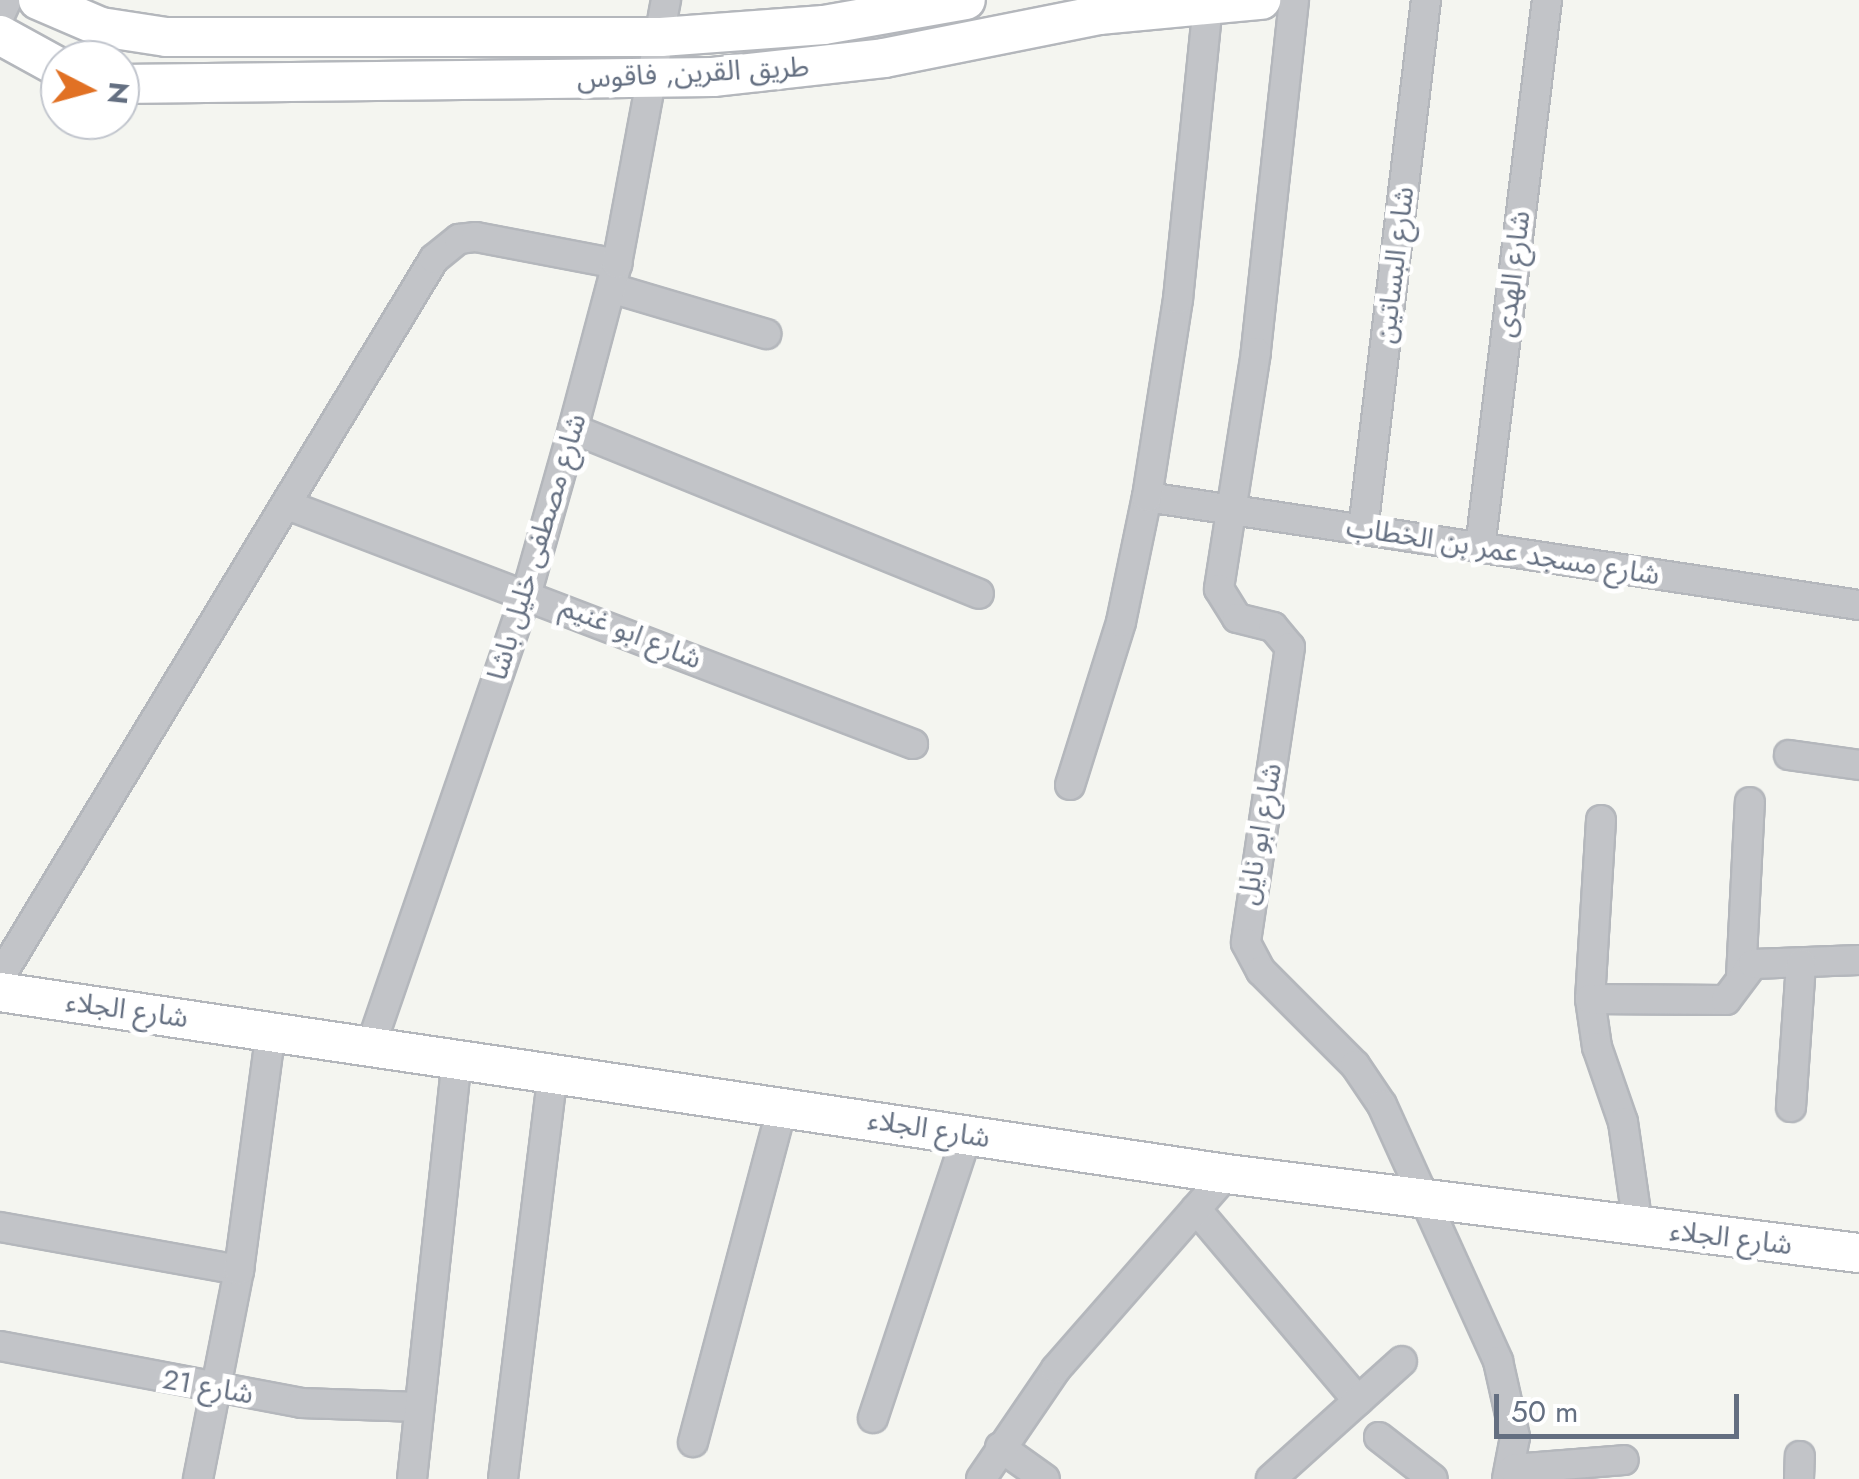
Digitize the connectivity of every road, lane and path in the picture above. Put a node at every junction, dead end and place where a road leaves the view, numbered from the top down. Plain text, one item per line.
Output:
1 (6, 0) edge
2 (38, 0) edge
3 (666, 0) edge
4 (966, 0) edge
5 (1262, 0) edge
6 (1294, 0) edge
7 (1426, 0) edge
8 (1547, 0) edge
9 (1208, 6) junction
10 (0, 15) edge
11 (0, 35) edge
12 (661, 37) junction
13 (40, 57) edge
14 (656, 79) junction
15 (140, 84) edge
16 (614, 276) junction
17 (766, 334) dead end
18 (574, 429) junction
19 (1147, 497) junction
20 (290, 506) junction
21 (1229, 509) junction
22 (1363, 530) junction
23 (1480, 548) junction
24 (528, 592) junction
25 (978, 594) dead end
26 (1859, 604) edge
27 (913, 744) dead end
28 (1789, 755) dead end
29 (1859, 765) edge
30 (1070, 785) dead end
31 (1750, 802) dead end
32 (1601, 820) dead end
33 (1859, 960) edge
34 (1801, 963) junction
35 (0, 977) edge
36 (1741, 977) junction
37 (0, 992) edge
38 (1590, 998) junction
39 (272, 1031) junction
40 (371, 1045) junction
41 (456, 1058) junction
42 (553, 1073) junction
43 (782, 1107) junction
44 (1791, 1108) dead end
45 (967, 1135) junction
46 (1227, 1174) junction
47 (1426, 1200) junction
48 (1196, 1209) junction
49 (1638, 1226) junction
50 (0, 1227) edge
51 (1859, 1232) edge
52 (1858, 1253) edge
53 (239, 1270) junction
54 (0, 1346) edge
55 (1402, 1361) dead end
56 (218, 1390) junction
57 (1358, 1401) junction
58 (419, 1408) junction
59 (873, 1418) dead end
60 (1379, 1437) dead end
61 (693, 1442) dead end
62 (1000, 1447) junction
63 (1624, 1460) dead end
64 (1514, 1476) edge
65 (198, 1479) edge
66 (412, 1479) edge
67 (503, 1479) edge
68 (981, 1479) edge
69 (1045, 1479) edge
70 (1271, 1479) edge
71 (1433, 1479) edge

1 - 10 street
2 - 12 main road, طريق القرين, فاقوس
3 - 12 street, شارع مصطفى خليل باشا
4 - 12 main road, طريق القرين, فاقوس
5 - 9 main road, طريق القرين, فاقوس
6 - 21 street
7 - 22 street, شارع البساتين
8 - 23 street, شارع الهدى
9 - 14 main road, طريق القرين, فاقوس
9 - 19 street
11 - 13 main road
12 - 14 street, شارع مصطفى خليل باشا
14 - 15 main road, طريق القرين, فاقوس
14 - 16 street, شارع مصطفى خليل باشا
16 - 17 street
16 - 18 street, شارع مصطفى خليل باشا
16 - 20 street
18 - 24 street, شارع مصطفى خليل باشا
18 - 25 street
19 - 21 street, شارع مسجد عمر بن الخطاب
19 - 30 street
20 - 24 street, شارع ابو غنيم
20 - 35 street
21 - 22 street, شارع مسجد عمر بن الخطاب
21 - 47 street, شارع ابو نايل
22 - 23 street, شارع مسجد عمر بن الخطاب
23 - 26 street, شارع مسجد عمر بن الخطاب
24 - 27 street, شارع ابو غنيم
24 - 40 street, شارع مصطفى خليل باشا
28 - 29 street
31 - 36 street
32 - 38 street
33 - 34 street
34 - 36 street
34 - 44 street
36 - 38 street
37 - 39 main road, شارع الجلاء
38 - 49 street
39 - 40 main road, شارع الجلاء
39 - 53 street
40 - 41 main road, شارع الجلاء
41 - 42 main road, شارع الجلاء
41 - 58 street
42 - 43 main road, شارع الجلاء
42 - 67 street
43 - 45 main road, شارع الجلاء
43 - 61 street
45 - 46 main road, شارع الجلاء
45 - 59 street
46 - 47 main road, شارع الجلاء
46 - 48 street
47 - 49 main road, شارع الجلاء
47 - 64 street
48 - 57 street
48 - 62 street
49 - 52 main road, شارع الجلاء
50 - 53 street
51 - 52 street
53 - 56 street
54 - 56 street, شارع 21
55 - 57 street
56 - 58 street, شارع 21
56 - 65 street
57 - 70 street
58 - 66 street
60 - 71 street
62 - 68 street
62 - 69 street
63 - 64 street

